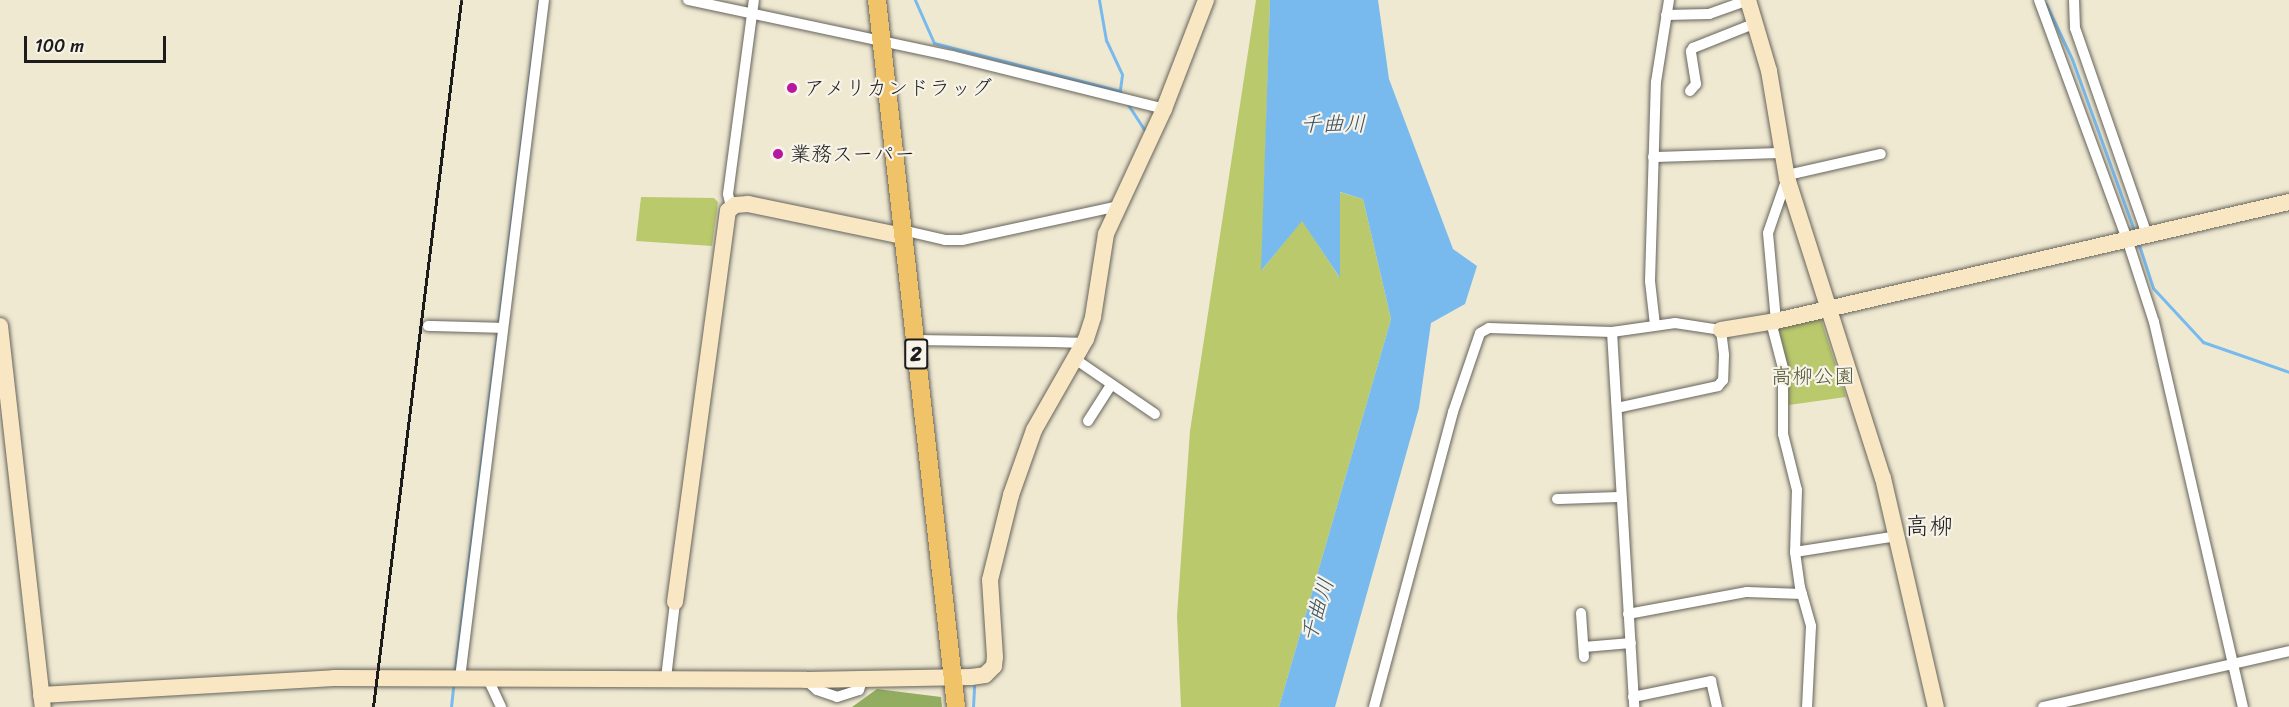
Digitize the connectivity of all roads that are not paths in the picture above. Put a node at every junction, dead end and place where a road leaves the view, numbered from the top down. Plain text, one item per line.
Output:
1 (544, 0) edge
2 (688, 0) edge
3 (753, 0) edge
4 (877, 0) edge
5 (1206, 0) edge
6 (1669, 0) edge
7 (1748, 0) edge
8 (2039, 0) edge
9 (2074, 0) edge
10 (752, 13) junction
11 (1666, 15) junction
12 (1756, 23) junction
13 (882, 41) junction
14 (1690, 91) dead end
15 (1164, 109) junction
16 (1782, 153) junction
17 (1881, 153) dead end
18 (1653, 157) junction
19 (1787, 178) junction
20 (2289, 202) edge
21 (1119, 206) junction
22 (731, 207) junction
23 (902, 233) junction
24 (2136, 237) junction
25 (1828, 309) junction
26 (1774, 321) junction
27 (1655, 325) junction
28 (0, 326) edge
29 (428, 326) dead end
30 (499, 328) junction
31 (1721, 330) junction
32 (1612, 332) junction
33 (914, 340) junction
34 (1079, 353) junction
35 (1111, 385) junction
36 (1617, 408) junction
37 (1155, 414) dead end
38 (1088, 421) dead end
39 (1621, 497) junction
40 (1557, 499) dead end
41 (1897, 536) junction
42 (1795, 552) junction
43 (1802, 594) junction
44 (675, 602) joint
45 (1581, 613) dead end
46 (1628, 614) junction
47 (1631, 644) junction
48 (2289, 651) edge
49 (2233, 664) junction
50 (950, 677) junction
51 (460, 678) junction
52 (666, 678) junction
53 (863, 678) junction
54 (488, 679) junction
55 (806, 680) junction
56 (837, 696) junction
57 (42, 701) edge
58 (1633, 702) edge
59 (501, 707) edge
60 (831, 707) edge
61 (956, 707) edge
62 (1374, 707) edge
63 (1717, 707) edge
64 (1807, 707) edge
65 (1936, 707) edge
66 (2043, 707) edge
67 (2243, 707) edge

1 - 30 street
2 - 10 street
3 - 10 street
4 - 13 main road, 2
5 - 15 street
6 - 11 street
7 - 11 street
7 - 12 street
8 - 24 street
9 - 24 street
10 - 13 street
10 - 22 street
11 - 18 street
12 - 14 street
12 - 16 street
13 - 15 street
13 - 23 main road, 2
15 - 21 street
16 - 18 street
16 - 19 street
17 - 19 street
18 - 27 street
19 - 25 street
19 - 26 street
20 - 24 street
21 - 23 street
21 - 34 street
22 - 23 street
22 - 44 street
23 - 33 main road, 2
24 - 25 street
24 - 49 street
25 - 26 street
25 - 41 street
26 - 31 street
26 - 42 street
27 - 31 street
27 - 32 street
28 - 57 street
29 - 30 street
30 - 51 street
31 - 36 street
32 - 36 street
32 - 62 street
33 - 34 street
33 - 50 main road, 2
34 - 35 street
34 - 50 street
35 - 37 street
35 - 38 street
36 - 39 street
39 - 40 street
39 - 46 street
41 - 42 street
41 - 65 street
42 - 43 street
43 - 46 street
43 - 64 street
44 - 52 street
45 - 47 street
46 - 47 street
47 - 58 street
48 - 49 street
49 - 66 street
49 - 67 street
50 - 53 street
50 - 61 main road, 2
51 - 54 street
51 - 57 street
52 - 54 street
52 - 55 street
53 - 55 street
53 - 56 street
54 - 59 street
55 - 56 street
56 - 60 street
58 - 63 street

